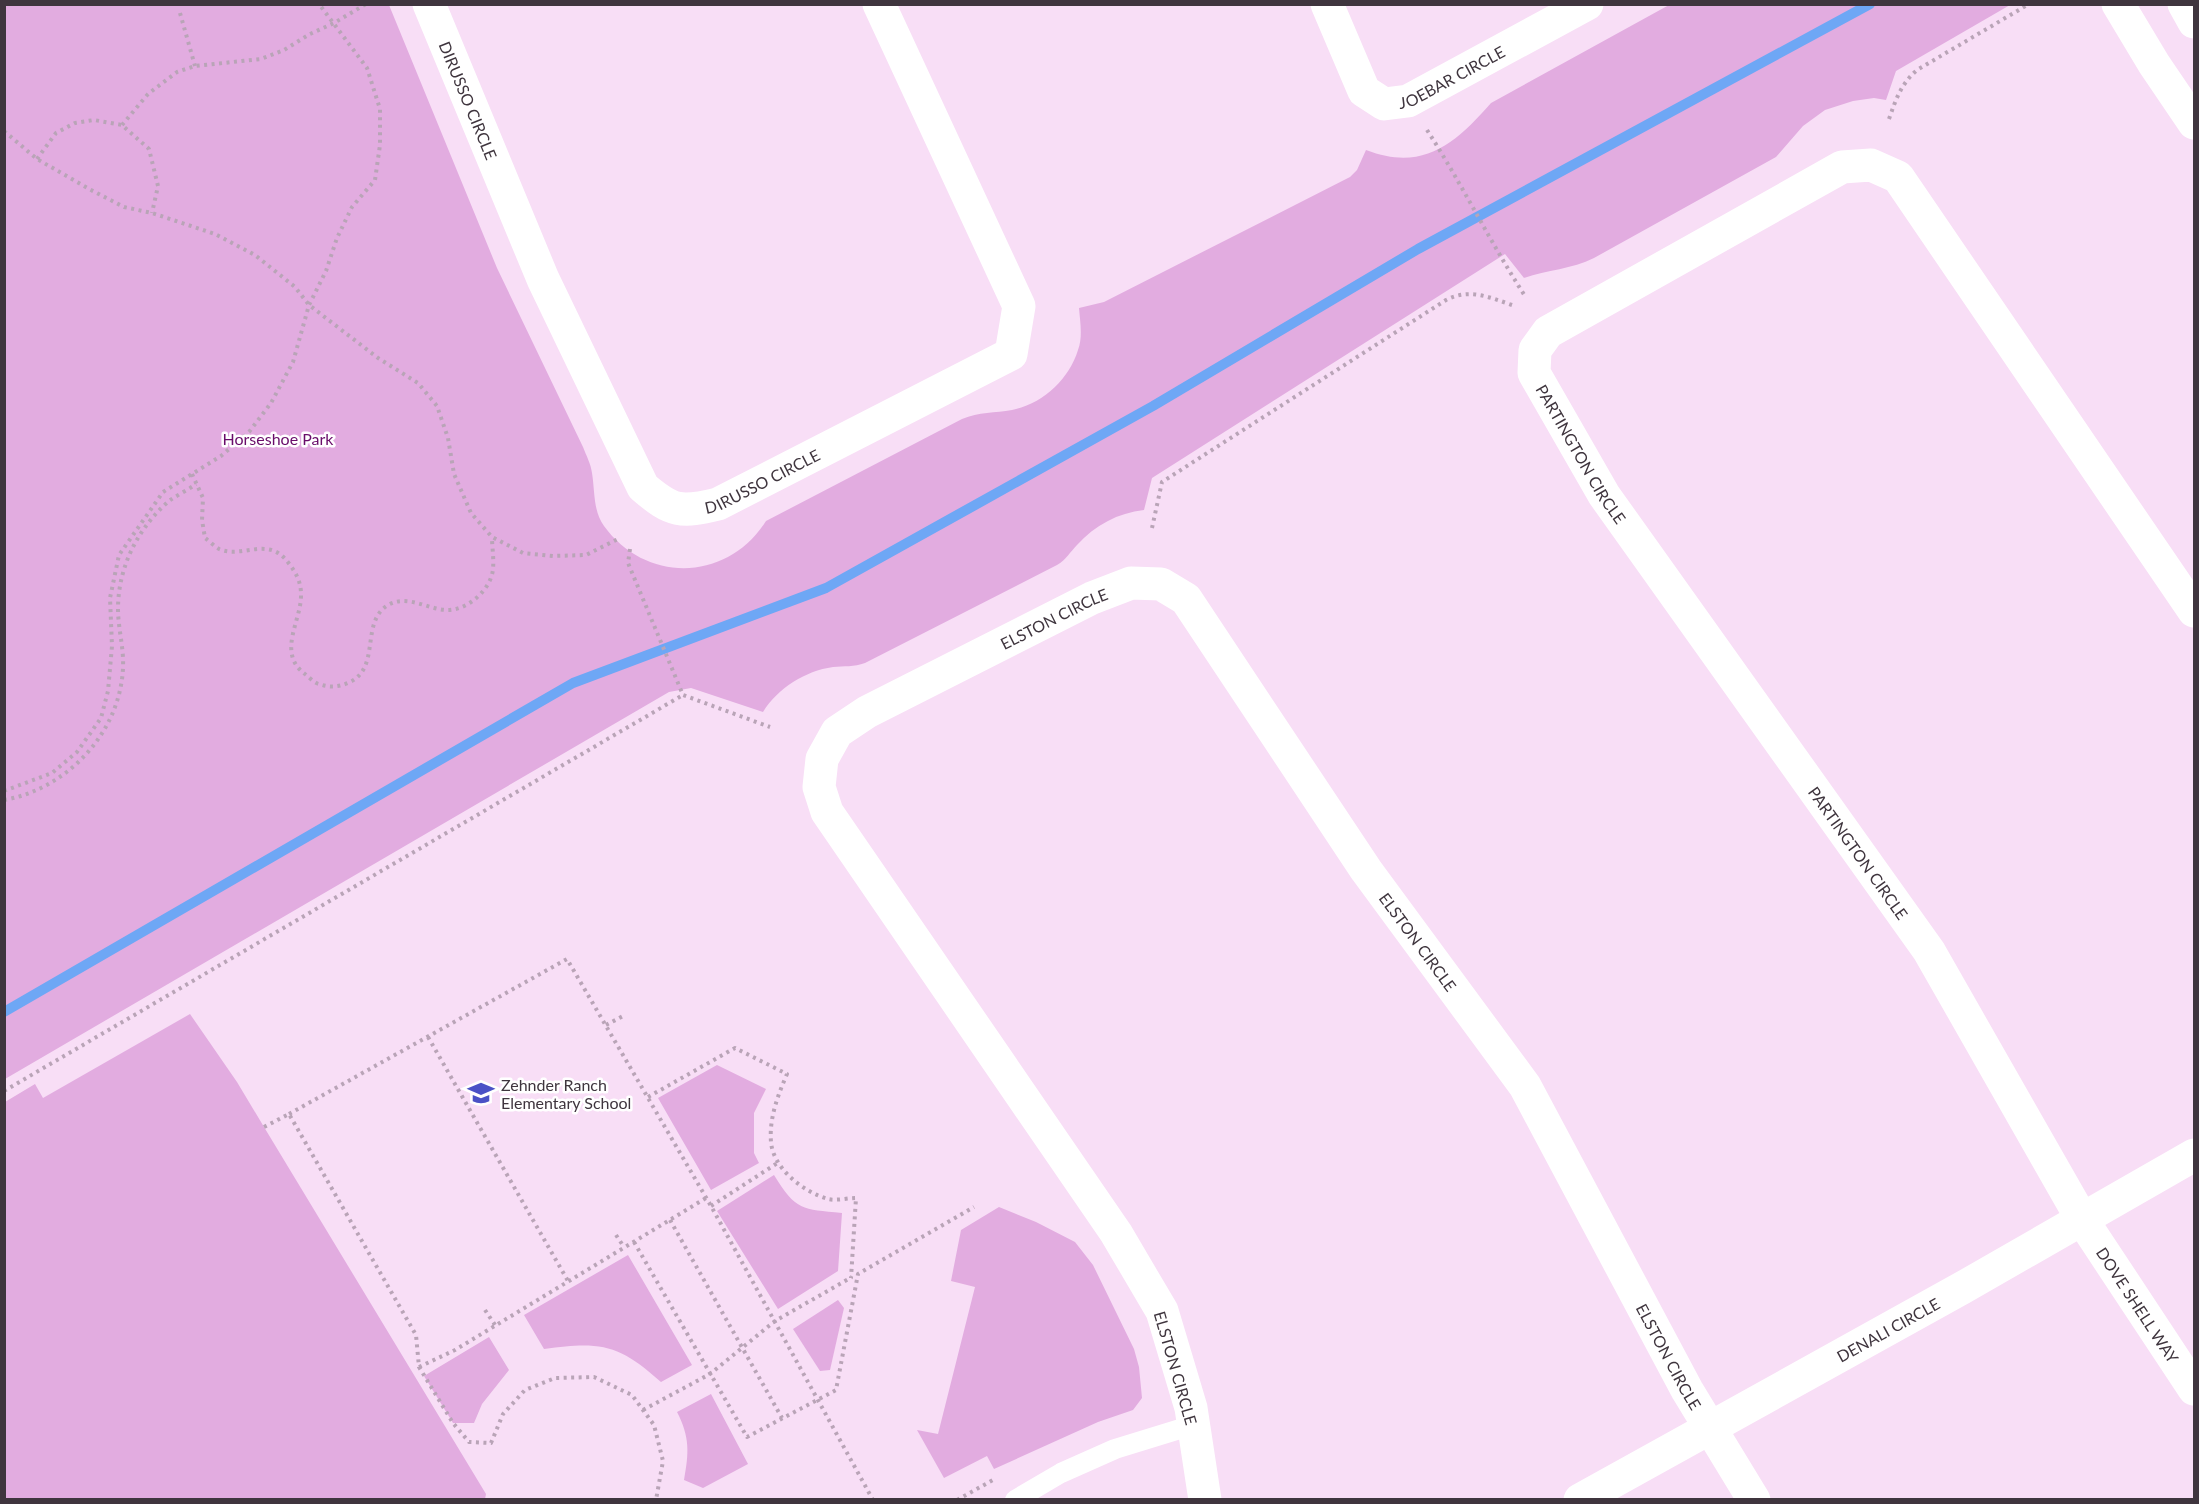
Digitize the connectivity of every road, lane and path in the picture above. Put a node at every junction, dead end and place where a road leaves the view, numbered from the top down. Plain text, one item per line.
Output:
1 (319, 4) edge
2 (366, 4) edge
3 (429, 4) edge
4 (879, 4) edge
5 (1327, 4) edge
6 (1587, 4) edge
7 (2028, 4) edge
8 (2118, 4) edge
9 (2184, 4) edge
10 (180, 13) dead end
11 (2194, 22) edge
12 (334, 24) junction
13 (195, 66) junction
14 (1889, 119) dead end
15 (2194, 123) edge
16 (122, 125) junction
17 (4, 131) edge
18 (1444, 158) dead end
19 (37, 159) junction
20 (152, 213) junction
21 (1525, 296) dead end
22 (309, 305) junction
23 (1512, 305) dead end
24 (192, 474) junction
25 (196, 484) junction
26 (1152, 528) dead end
27 (492, 537) junction
28 (620, 538) dead end
29 (630, 549) dead end
30 (2194, 611) edge
31 (683, 694) junction
32 (770, 727) dead end
33 (4, 791) edge
34 (4, 800) edge
35 (625, 1015) dead end
36 (606, 1025) junction
37 (428, 1036) junction
38 (4, 1091) edge
39 (648, 1097) junction
40 (289, 1114) junction
41 (264, 1127) dead end
42 (2194, 1155) edge
43 (779, 1162) junction
44 (706, 1198) junction
45 (711, 1206) junction
46 (974, 1207) dead end
47 (670, 1220) junction
48 (2083, 1221) junction
49 (616, 1235) dead end
50 (634, 1242) junction
51 (624, 1248) junction
52 (858, 1274) junction
53 (851, 1278) junction
54 (568, 1281) junction
55 (485, 1310) dead end
56 (775, 1321) junction
57 (495, 1325) junction
58 (743, 1348) junction
59 (419, 1367) junction
60 (710, 1374) junction
61 (2194, 1389) edge
62 (818, 1399) junction
63 (643, 1410) junction
64 (782, 1418) junction
65 (1193, 1425) junction
66 (1709, 1427) junction
67 (656, 1500) edge
68 (873, 1500) edge
69 (1015, 1500) edge
70 (1204, 1500) edge
71 (1580, 1500) edge
72 (1754, 1500) edge

1 - 12 path
2 - 12 path
3 - 4 street, DIRUSSO CIRCLE
5 - 6 street, JOEBAR CIRCLE
7 - 14 path
8 - 15 street
9 - 11 street
10 - 13 path
12 - 13 path
12 - 22 path
13 - 16 path
16 - 19 path
16 - 20 path
17 - 19 path
18 - 21 path
19 - 20 path
20 - 22 path
22 - 24 path
22 - 27 path
23 - 26 path
24 - 25 path
24 - 33 path
25 - 27 path
25 - 34 path
27 - 28 path
29 - 31 path
30 - 48 street, PARTINGTON CIRCLE
31 - 32 path
31 - 38 path
35 - 36 path
36 - 37 path
36 - 39 path
37 - 40 path
37 - 54 path
39 - 43 path
39 - 44 path
40 - 41 path
40 - 59 path
42 - 48 street, DENALI CIRCLE
43 - 45 path
43 - 53 path
44 - 45 path
44 - 47 path
45 - 56 path
46 - 52 path
47 - 50 path
47 - 58 path
48 - 61 street, DOVE SHELL WAY
48 - 66 street, DENALI CIRCLE
49 - 51 path
50 - 51 path
50 - 60 path
51 - 54 path
52 - 53 path
52 - 62 path
53 - 56 path
54 - 57 path
55 - 57 path
56 - 58 path
56 - 62 path
57 - 59 path
58 - 60 path
58 - 64 path
59 - 63 path
60 - 63 path
60 - 64 path
62 - 64 path
62 - 68 path
63 - 67 path
65 - 66 street, ELSTON CIRCLE
65 - 69 lane
65 - 70 street, ELSTON CIRCLE
66 - 71 street, DENALI CIRCLE
66 - 72 street, ELSTON CIRCLE

